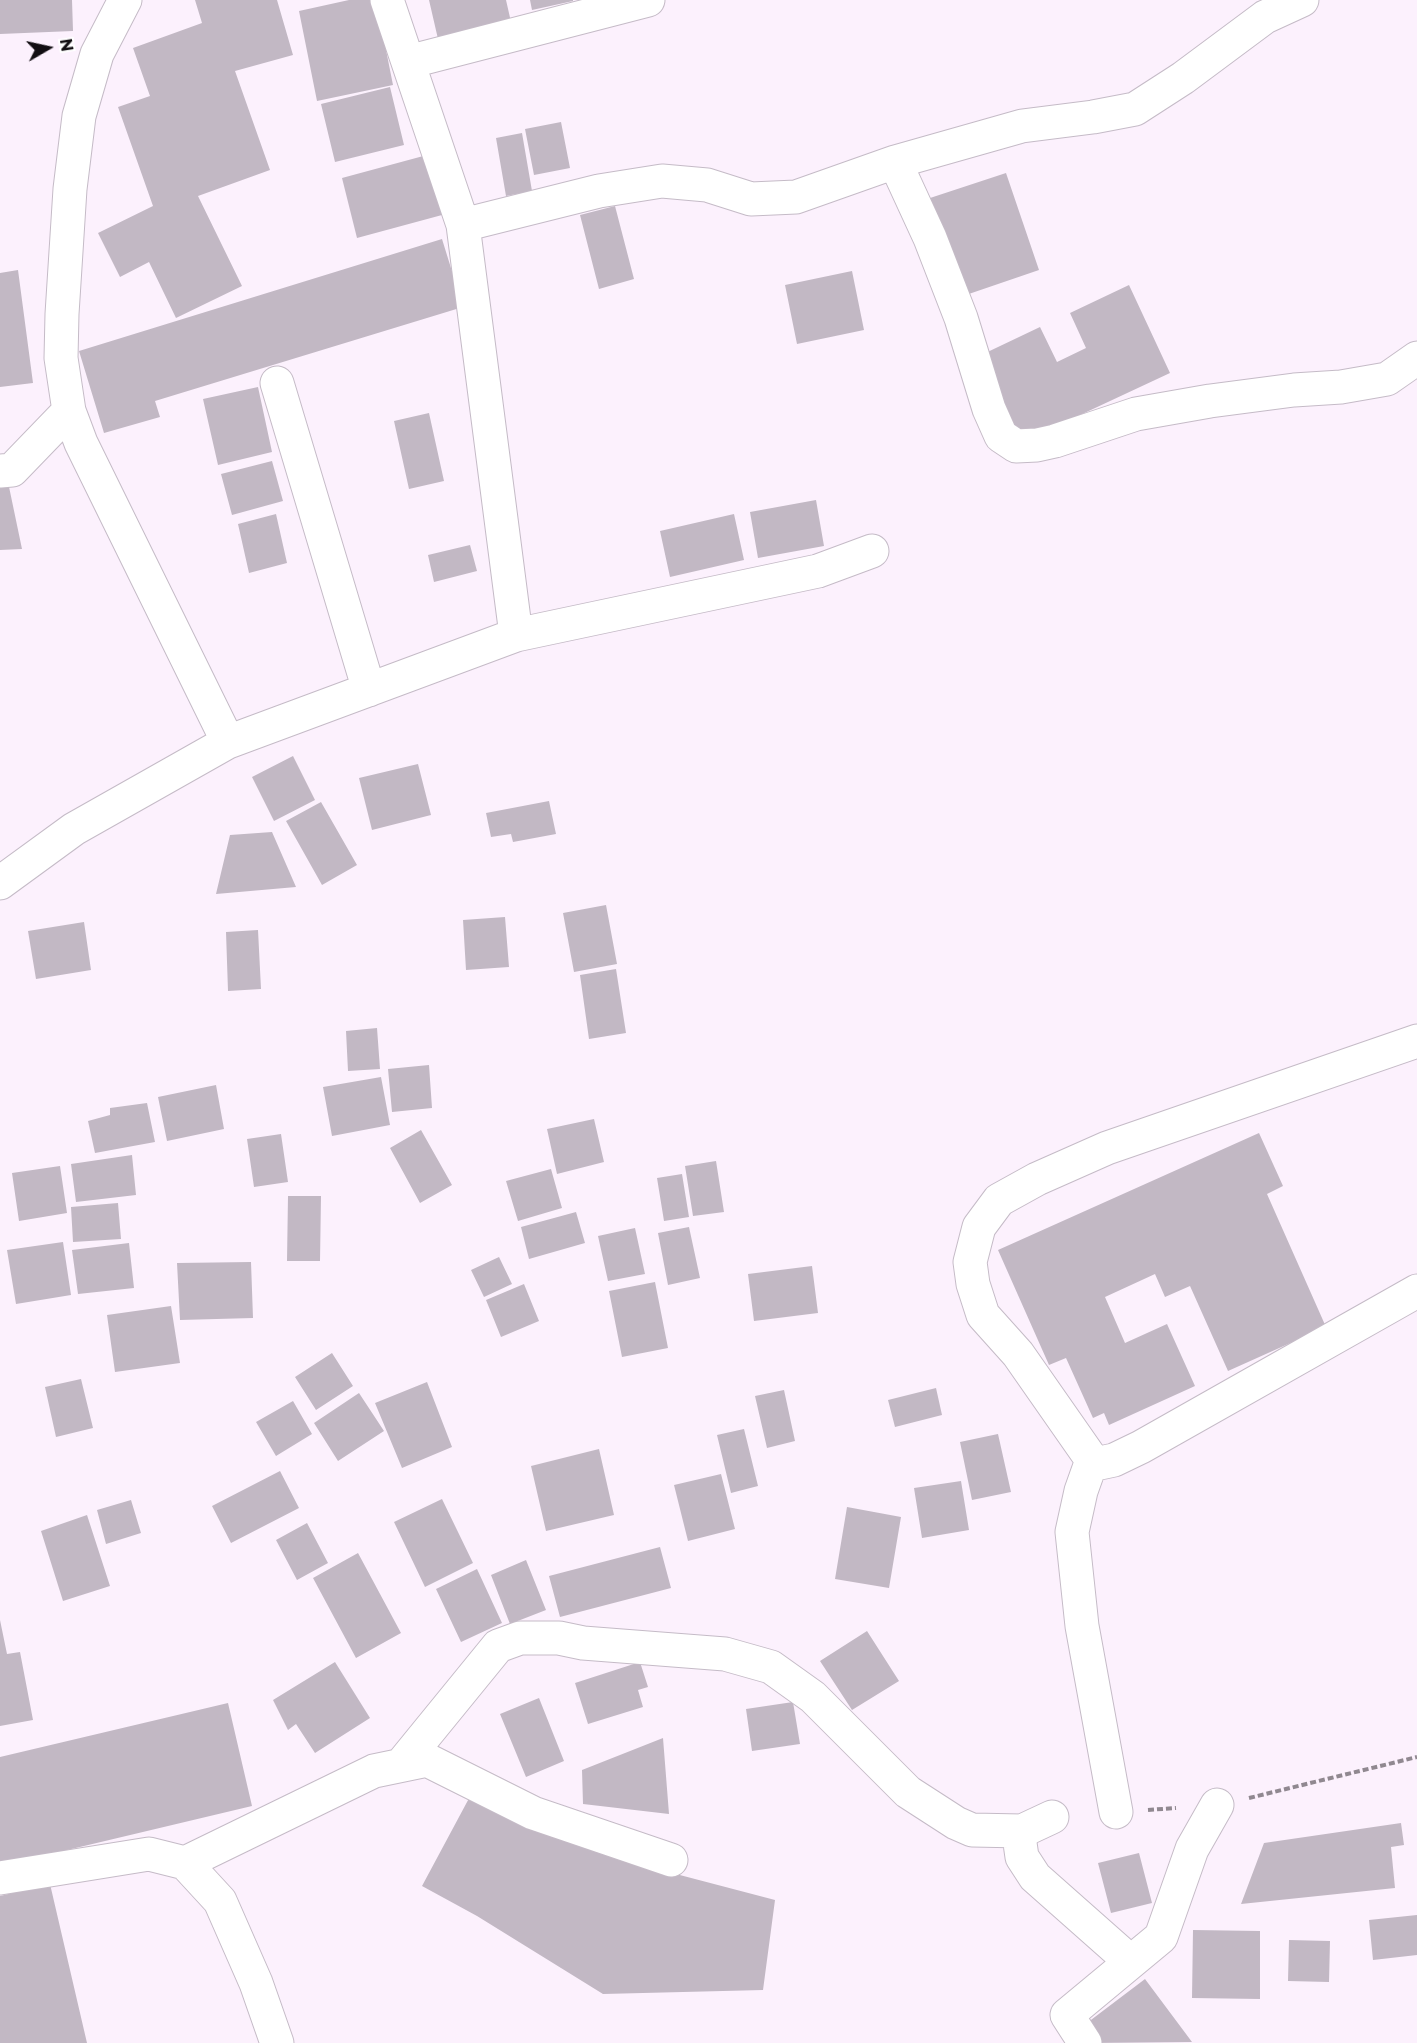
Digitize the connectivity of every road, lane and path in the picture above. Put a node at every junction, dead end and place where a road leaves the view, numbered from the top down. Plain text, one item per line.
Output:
1 (125, 0) edge
2 (387, 0) edge
3 (648, 0) edge
4 (1302, 0) edge
5 (408, 62) junction
6 (895, 162) junction
7 (463, 225) junction
8 (1417, 358) edge
9 (277, 383) dead end
10 (69, 411) junction
11 (0, 471) edge
12 (872, 551) dead end
13 (516, 635) junction
14 (369, 690) junction
15 (228, 742) junction
16 (0, 883) edge
17 (1417, 1041) edge
18 (1417, 1291) edge
19 (1092, 1460) junction
20 (401, 1765) junction
21 (1217, 1805) dead end
22 (1116, 1812) dead end
23 (1052, 1817) dead end
24 (1022, 1831) junction
25 (671, 1860) dead end
26 (185, 1863) junction
27 (0, 1878) edge
28 (1131, 1962) junction
29 (277, 2043) edge
30 (1085, 2043) edge

1 - 10 street
2 - 5 street
3 - 5 street
4 - 6 street
5 - 7 street
6 - 7 street
6 - 8 street
7 - 13 street
9 - 14 street
10 - 11 street
10 - 15 street
12 - 13 street
13 - 14 street
14 - 15 street
15 - 16 street
17 - 19 street
18 - 19 street
19 - 22 street
20 - 24 street
20 - 25 street
20 - 26 street
21 - 28 street
23 - 24 street
24 - 28 street
26 - 27 street
26 - 29 street
28 - 30 street

